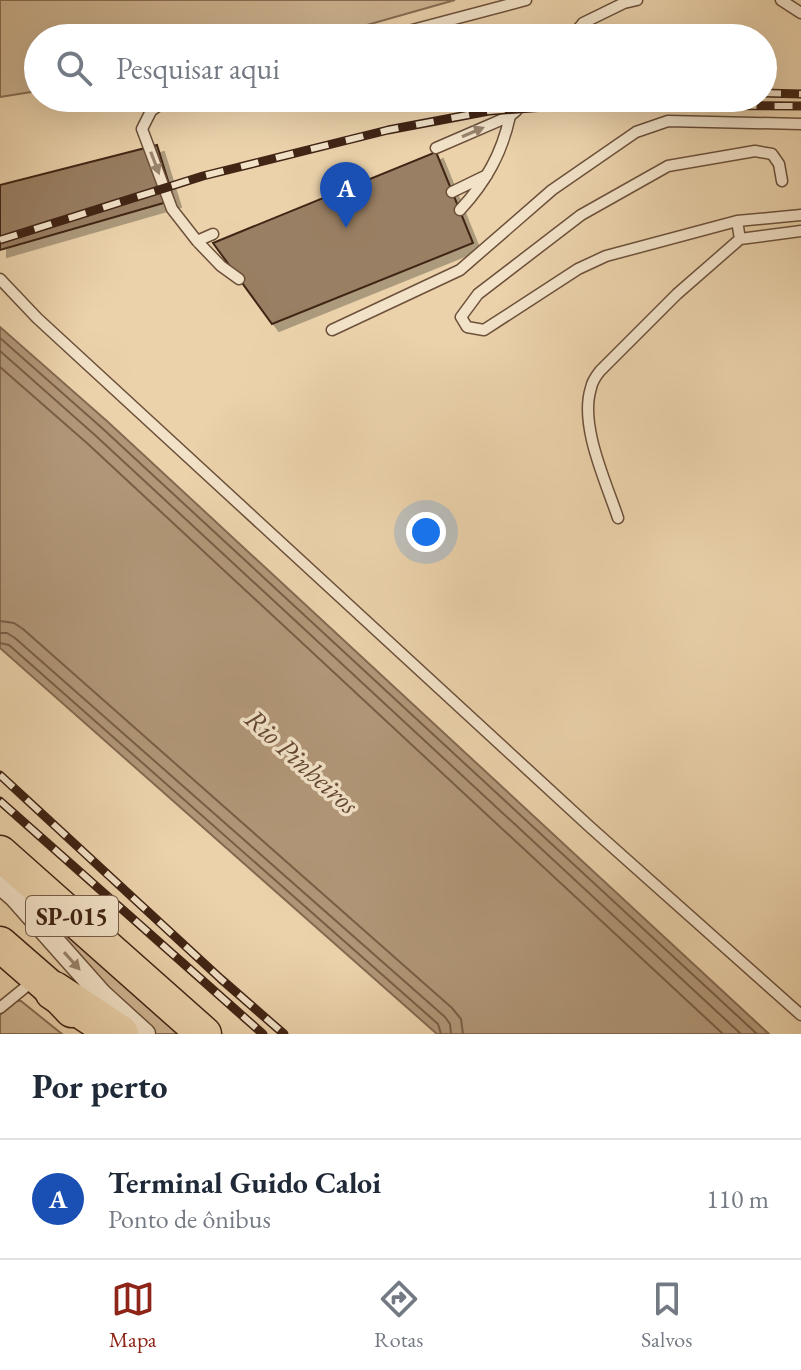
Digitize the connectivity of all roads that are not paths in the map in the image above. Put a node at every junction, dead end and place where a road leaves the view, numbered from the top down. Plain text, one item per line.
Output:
1 (526, 0) edge
2 (637, 0) edge
3 (781, 0) edge
4 (801, 13) edge
5 (435, 24) edge
6 (582, 24) edge
7 (150, 112) edge
8 (515, 112) edge
9 (510, 116) junction
10 (801, 124) edge
11 (436, 148) dead end
12 (490, 174) junction
13 (782, 181) dead end
14 (452, 192) dead end
15 (460, 210) dead end
16 (801, 215) edge
17 (737, 221) junction
18 (801, 231) edge
19 (213, 234) dead end
20 (740, 239) junction
21 (197, 241) junction
22 (0, 279) edge
23 (239, 279) dead end
24 (332, 330) dead end
25 (618, 518) dead end
26 (0, 853) edge
27 (0, 884) edge
28 (0, 944) edge
29 (46, 984) junction
30 (0, 1008) edge
31 (801, 1015) edge
32 (94, 1034) edge
33 (119, 1034) edge
34 (145, 1034) edge
35 (204, 1034) edge

1 - 5 lane
2 - 6 lane
3 - 4 lane
7 -> 21 lane
8 - 9 lane
11 -> 9 lane
9 - 12 lane
10 - 24 lane
12 - 14 lane
12 - 15 lane
13 - 17 lane
16 - 17 lane
17 - 20 lane
18 - 20 lane
19 - 21 lane
20 - 25 lane
21 - 23 lane
22 - 31 lane
26 - 35 highway, SP-015
27 -> 34 street
28 - 29 highway, SP-015
29 - 30 lane
29 - 32 highway
29 - 33 highway, SP-015

